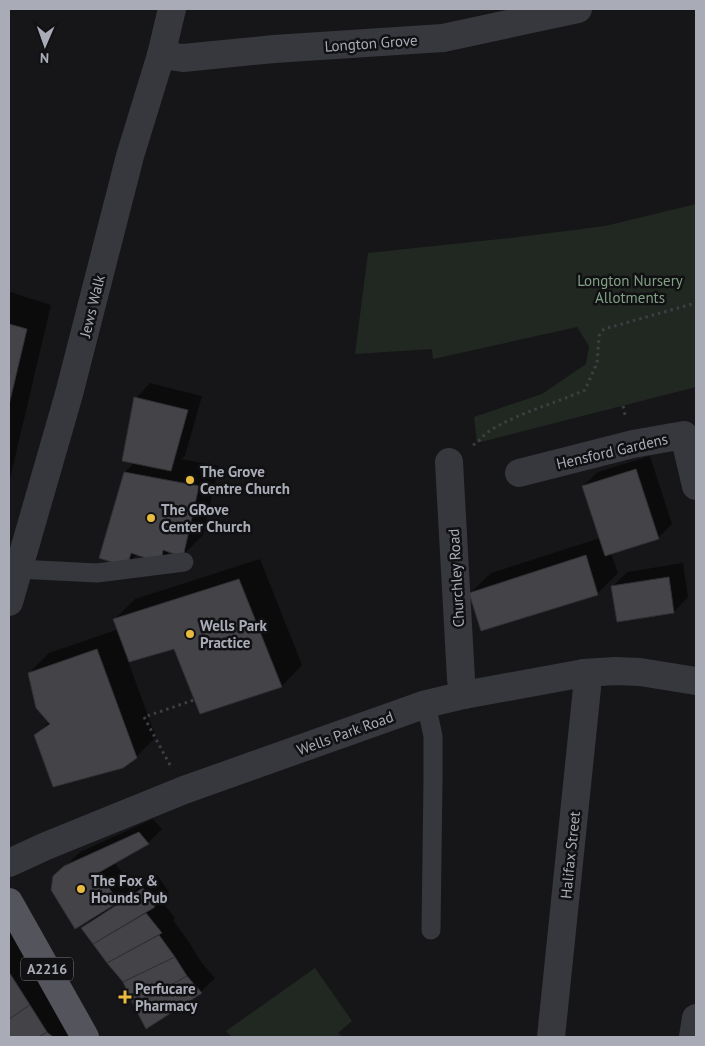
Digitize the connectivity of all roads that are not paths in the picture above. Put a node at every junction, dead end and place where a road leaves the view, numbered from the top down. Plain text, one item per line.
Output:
1 (172, 9) edge
2 (578, 9) edge
3 (161, 55) junction
4 (449, 462) road end
5 (519, 473) dead end
6 (696, 486) edge
7 (184, 562) dead end
8 (18, 569) junction
9 (9, 602) edge
10 (584, 673) junction
11 (696, 681) edge
12 (464, 695) junction
13 (426, 704) junction
14 (9, 863) edge
15 (9, 902) edge
16 (431, 930) dead end
17 (696, 1018) edge
18 (85, 1037) edge
19 (551, 1037) edge
20 (693, 1037) edge

1 - 3 street, Jews Walk
2 - 3 street, Longton Grove
3 - 8 street, Jews Walk
4 - 12 street, Churchley Road
5 - 6 street, Hensford Gardens
7 - 8 lane
8 - 9 street, Jews Walk
10 - 11 street, Wells Park Road
10 - 12 street, Wells Park Road
10 - 19 street, Halifax Street
12 - 13 street, Wells Park Road
13 - 14 street, Wells Park Road
13 - 16 lane
15 - 18 main road, A2216
17 - 20 street

